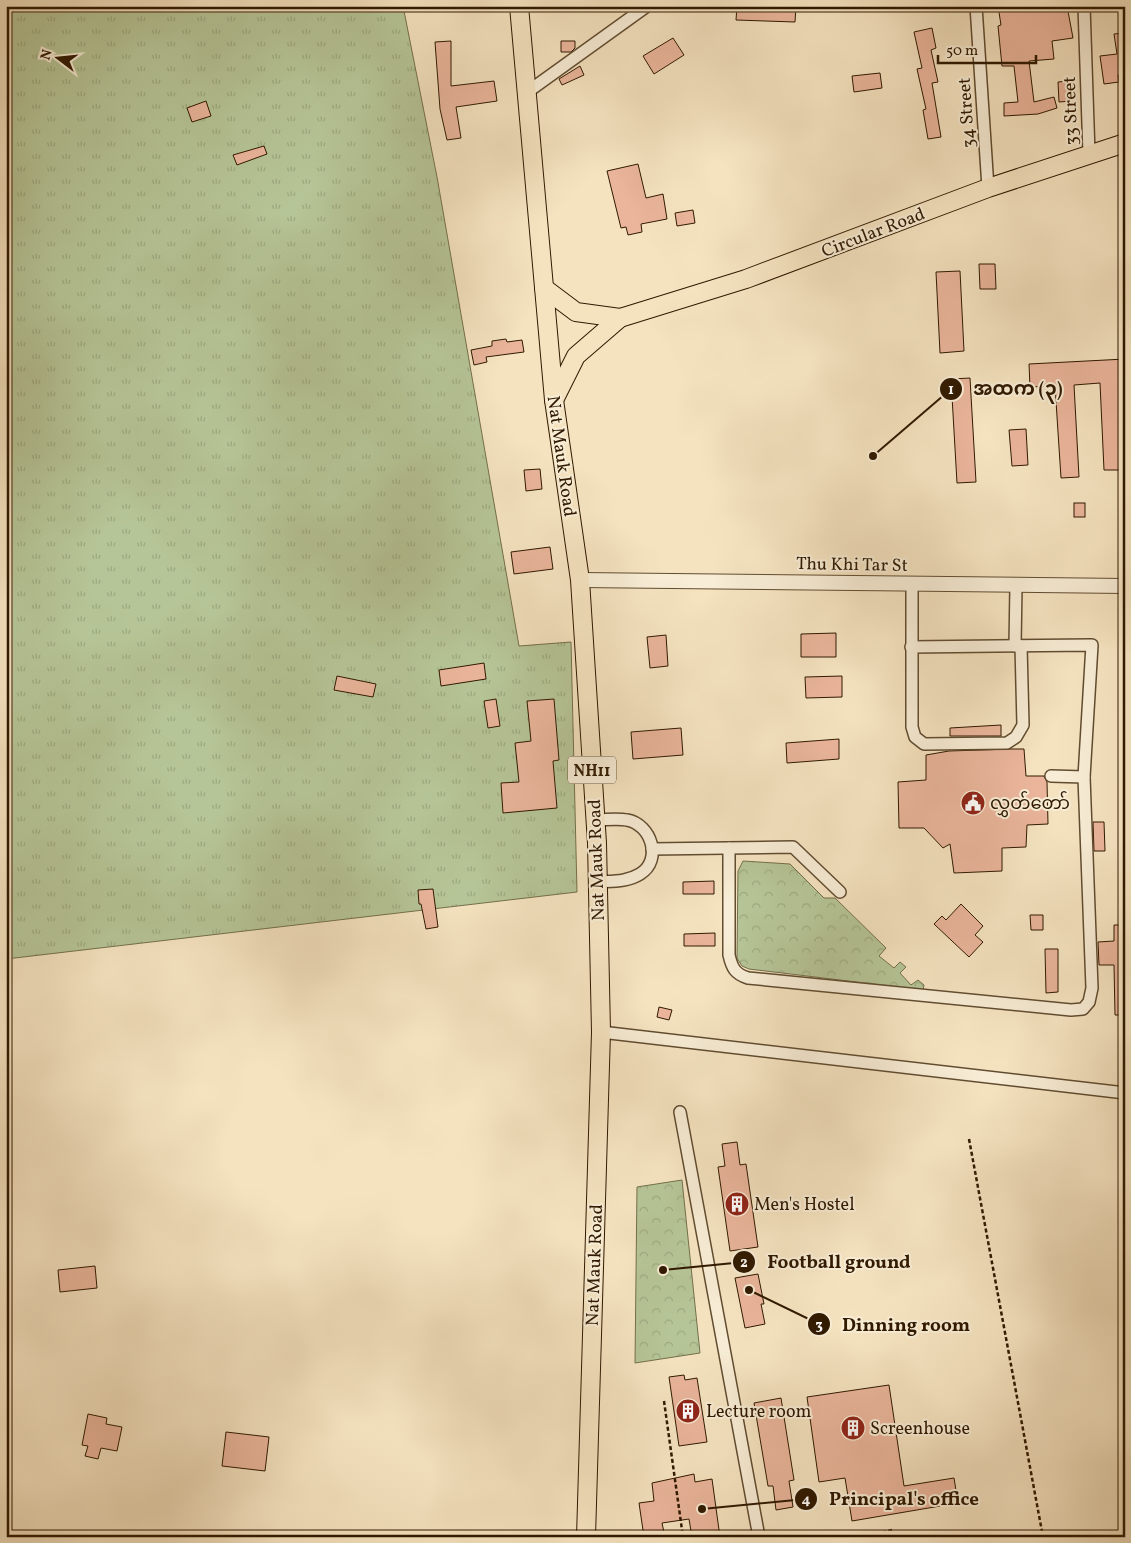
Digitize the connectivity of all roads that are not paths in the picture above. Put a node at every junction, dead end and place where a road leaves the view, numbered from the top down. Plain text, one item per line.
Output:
1 (518, 6) edge
2 (647, 6) edge
3 (976, 6) edge
4 (1084, 6) edge
5 (526, 93) junction
6 (1125, 143) edge
7 (1089, 154) junction
8 (988, 188) junction
9 (544, 288) junction
10 (620, 318) junction
11 (554, 400) junction
12 (580, 580) junction
13 (912, 584) junction
14 (1016, 585) junction
15 (1125, 586) edge
16 (1018, 646) junction
17 (911, 647) junction
18 (1051, 776) dead end
19 (1084, 777) junction
20 (595, 820) junction
21 (729, 848) junction
22 (652, 849) junction
23 (598, 882) junction
24 (840, 892) dead end
25 (601, 1032) junction
26 (1125, 1093) edge
27 (680, 1112) dead end
28 (586, 1537) edge
29 (759, 1537) edge

1 - 5 main road, Nat Mauk Road / NH11
2 - 5 street
3 - 8 street, 34 Street
4 - 7 street, 33 Street
5 - 9 main road, Nat Mauk Road / NH11
6 - 7 main road, Circular Road
7 - 8 main road, Circular Road
8 - 10 main road, Circular Road
9 - 10 main road
9 - 11 main road, Nat Mauk Road / NH11
10 - 11 main road
11 - 12 main road, Nat Mauk Road / NH11
12 - 13 street, Thu Khi Tar St
12 - 20 main road, Nat Mauk Road / NH11
13 - 14 street, Thu Khi Tar St
13 - 17 street
14 - 15 street, Thu Khi Tar St
14 - 16 street
16 - 17 street
16 - 17 street
16 - 19 street
18 - 19 street
19 - 21 street
20 - 22 street
20 - 23 main road, Nat Mauk Road / NH11
21 - 22 street
21 - 24 street
22 - 23 street
23 - 25 main road, Nat Mauk Road / NH11
25 - 26 street
25 - 28 main road, Nat Mauk Road / NH11
27 - 29 street

